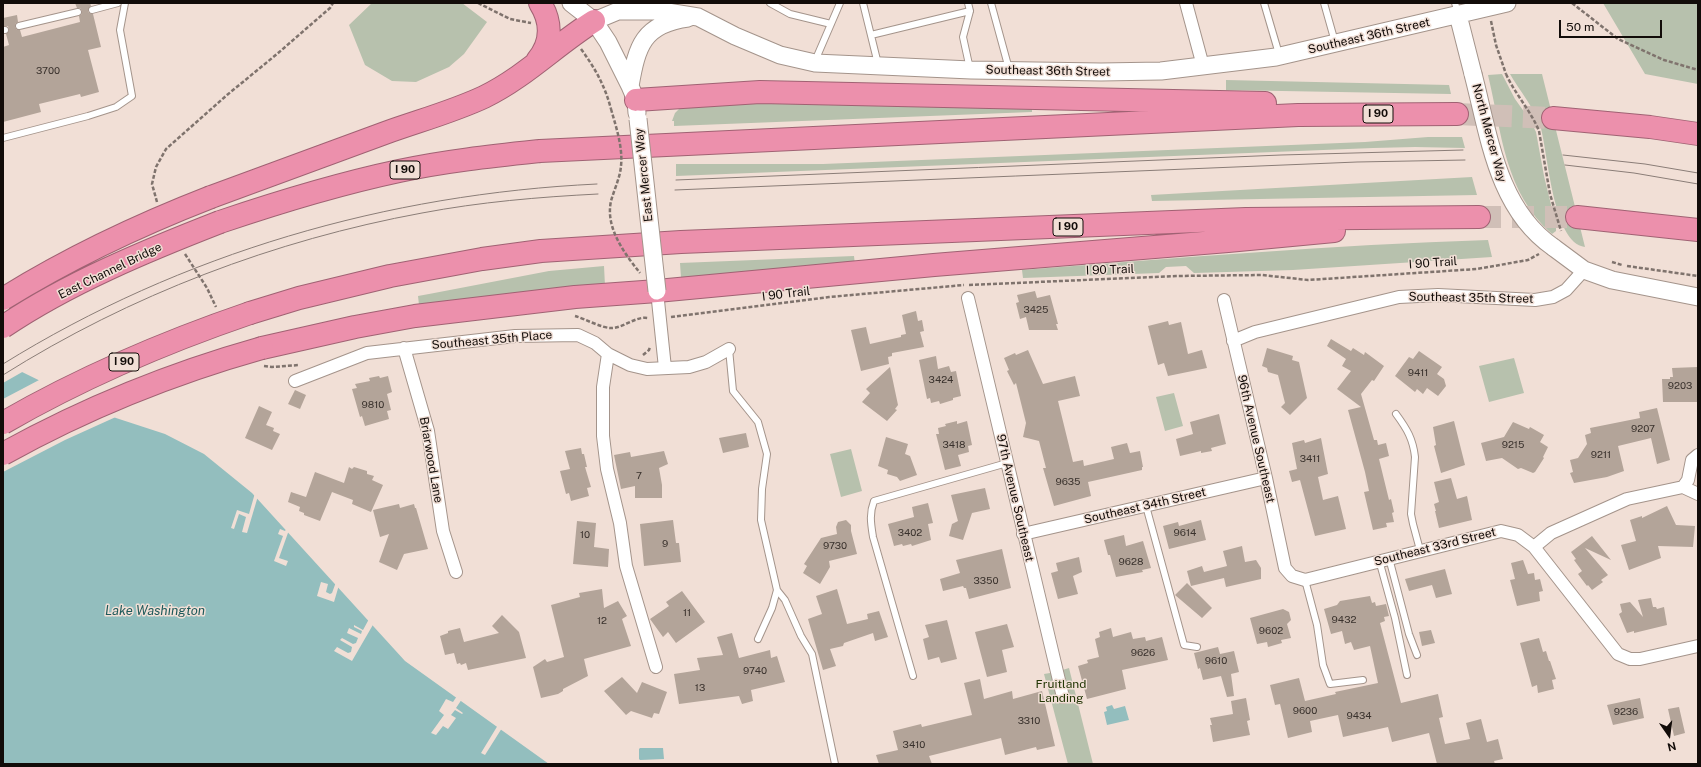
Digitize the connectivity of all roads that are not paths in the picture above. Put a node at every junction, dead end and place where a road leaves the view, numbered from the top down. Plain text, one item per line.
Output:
1 (118, 3) edge
2 (125, 3) edge
3 (571, 3) edge
4 (770, 3) edge
5 (840, 3) edge
6 (863, 3) edge
7 (968, 3) edge
8 (991, 3) edge
9 (1186, 3) edge
10 (1264, 3) edge
11 (1324, 3) edge
12 (1507, 3) edge
13 (1457, 9) edge
14 (92, 10) dead end
15 (970, 11) junction
16 (78, 12) dead end
17 (537, 13) edge
18 (698, 17) junction
19 (594, 21) junction
20 (831, 24) junction
21 (20, 26) dead end
22 (871, 35) junction
23 (1335, 43) junction
24 (1279, 56) junction
25 (815, 63) junction
26 (535, 64) junction
27 (878, 65) junction
28 (1203, 66) junction
29 (970, 70) junction
30 (1009, 70) junction
31 (635, 102) junction
32 (1457, 114) tunnel mouth
33 (1298, 115) junction
34 (1553, 118) tunnel mouth
35 (1698, 134) edge
36 (3, 138) edge
37 (1479, 217) tunnel mouth
38 (1577, 217) tunnel mouth
39 (1455, 218) junction
40 (1698, 230) edge
41 (1584, 270) junction
42 (650, 284) junction
43 (1698, 297) edge
44 (968, 298) dead end
45 (3, 299) edge
46 (1224, 300) dead end
47 (3, 327) edge
48 (1233, 341) junction
49 (404, 348) junction
50 (729, 350) joint
51 (608, 354) junction
52 (665, 368) junction
53 (295, 381) dead end
54 (1396, 414) dead end
55 (3, 423) edge
56 (3, 454) edge
57 (1698, 455) edge
58 (1006, 463) junction
59 (1266, 478) junction
60 (1683, 487) junction
61 (1698, 494) edge
62 (1146, 506) junction
63 (1023, 534) junction
64 (1534, 547) junction
65 (1420, 550) junction
66 (1384, 559) junction
67 (456, 572) dead end
68 (1305, 580) junction
69 (777, 590) junction
70 (758, 639) dead end
71 (1698, 646) edge
72 (1197, 647) dead end
73 (1417, 655) dead end
74 (656, 667) dead end
75 (1407, 675) dead end
76 (913, 676) dead end
77 (1363, 680) dead end
78 (1062, 698) dead end
79 (835, 764) edge

1 - 14 lane
2 - 36 lane
3 - 19 street, East Mercer Way
4 - 20 lane
5 - 20 lane
6 - 22 lane
7 - 15 lane
8 - 30 lane
9 - 28 street
10 - 24 lane
11 - 23 lane
12 - 13 street, Southeast 36th Street
13 - 23 street, Southeast 36th Street
13 - 41 street, North Mercer Way, bridge
15 - 22 lane
15 - 29 lane
16 - 21 lane
17 - 26 highway
18 - 19 street, Southeast 36th Street
18 - 25 street, Southeast 36th Street
18 - 31 street
19 - 26 highway
19 - 31 street, East Mercer Way
20 - 25 lane
22 - 27 lane
23 - 24 street, Southeast 36th Street
24 - 28 street, Southeast 36th Street
25 - 27 street, Southeast 36th Street
26 - 45 highway, bridge
27 - 29 street, Southeast 36th Street
28 - 30 street, Southeast 36th Street
29 - 30 street, Southeast 36th Street
31 - 33 highway
31 - 42 street, East Mercer Way, bridge
32 - 33 highway, I 90
33 - 47 highway, East Channel Bridge / I 90, bridge
34 - 35 highway
37 - 39 highway, I 90
38 - 40 highway
39 - 42 highway
39 - 55 highway, I 90, bridge
41 - 43 street, North Mercer Way
41 - 48 street, Southeast 35th Street
42 - 52 street, East Mercer Way
42 - 56 highway, bridge
44 - 58 street, 97th Avenue Southeast
46 - 48 street, 96th Avenue Southeast
48 - 59 street, 96th Avenue Southeast
49 - 51 street, Southeast 35th Place
49 - 53 street, Southeast 35th Place
49 - 67 street, Briarwood Lane
50 - 52 street, Southeast 35th Place
50 - 69 lane
51 - 52 street, Southeast 35th Place
51 - 74 street
54 - 65 lane
57 - 60 street
58 - 63 street, 97th Avenue Southeast
58 - 76 lane
59 - 62 street, Southeast 34th Street
59 - 68 street, 96th Avenue Southeast
60 - 61 street
60 - 64 street
62 - 63 street, Southeast 34th Street
62 - 72 lane
63 - 78 street, 97th Avenue Southeast
64 - 65 street, Southeast 33rd Street
64 - 71 street, Southeast 33rd Street
65 - 66 street, Southeast 33rd Street
66 - 68 street, Southeast 33rd Street
66 - 73 lane
66 - 75 lane
68 - 77 lane
69 - 70 lane
69 - 79 lane

